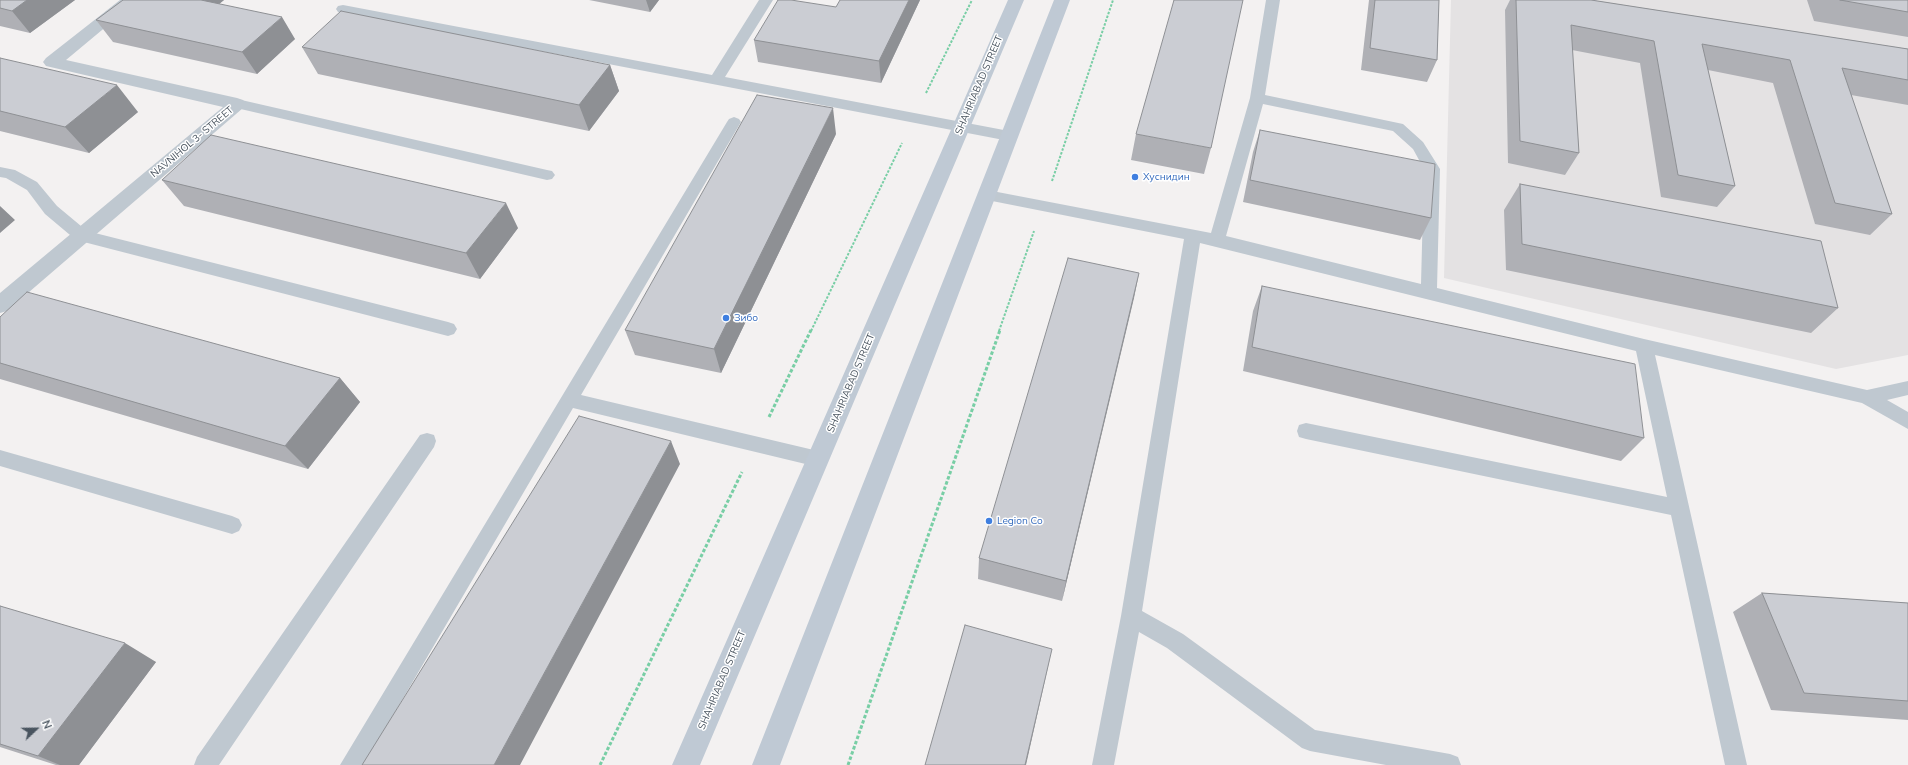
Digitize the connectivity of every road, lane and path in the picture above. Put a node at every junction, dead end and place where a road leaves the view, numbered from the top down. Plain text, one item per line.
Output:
1 (130, 0) edge
2 (766, 0) edge
3 (972, 0) edge
4 (1016, 0) edge
5 (1062, 0) edge
6 (1113, 0) edge
7 (1273, 0) edge
8 (343, 9) dead end
9 (716, 80) junction
10 (1257, 98) junction
11 (237, 104) junction
12 (915, 118) junction
13 (734, 122) dead end
14 (961, 127) junction
15 (1009, 136) junction
16 (0, 172) edge
17 (547, 176) dead end
18 (987, 195) junction
19 (1043, 206) junction
20 (82, 236) junction
21 (1192, 236) junction
22 (1217, 240) junction
23 (1429, 292) junction
24 (0, 305) edge
25 (448, 329) dead end
26 (1644, 346) junction
27 (1908, 388) edge
28 (1867, 397) junction
29 (568, 400) junction
30 (1908, 421) edge
31 (1306, 431) dead end
32 (428, 441) dead end
33 (755, 444) junction
34 (0, 458) edge
35 (818, 459) junction
36 (1679, 508) junction
37 (232, 526) dead end
38 (1131, 616) junction
39 (205, 765) edge
40 (351, 765) edge
41 (600, 765) edge
42 (686, 765) edge
43 (766, 765) edge
44 (848, 765) edge
45 (1103, 765) edge
46 (1450, 765) edge
47 (1736, 765) edge

1 - 11 street, NAVNIHOL 3- STREET
2 - 9 lane
3 - 12 path
4 - 14 main road, SHAHRIABAD STREET
5 - 15 main road
6 - 19 path
7 - 10 lane
8 - 9 lane
9 - 12 lane
10 - 22 lane
10 - 23 lane
11 - 17 lane
11 - 20 street, NAVNIHOL 3- STREET
12 - 14 lane
12 - 33 path
13 - 29 lane
14 - 15 lane
14 - 35 main road, SHAHRIABAD STREET
15 - 18 main road
16 - 20 lane
18 - 19 lane
18 - 43 main road
19 - 21 lane
19 - 44 path
20 - 24 street, NAVNIHOL 3- STREET
20 - 25 lane
21 - 22 lane
21 - 38 lane
22 - 23 lane
23 - 26 lane
26 - 28 lane
26 - 36 lane
27 - 28 lane
28 - 30 lane
29 - 33 lane
29 - 40 lane
31 - 36 lane
32 - 39 lane
33 - 35 lane
33 - 41 path
34 - 37 lane
35 - 42 main road, SHAHRIABAD STREET
36 - 47 lane
38 - 45 lane
38 - 46 lane

